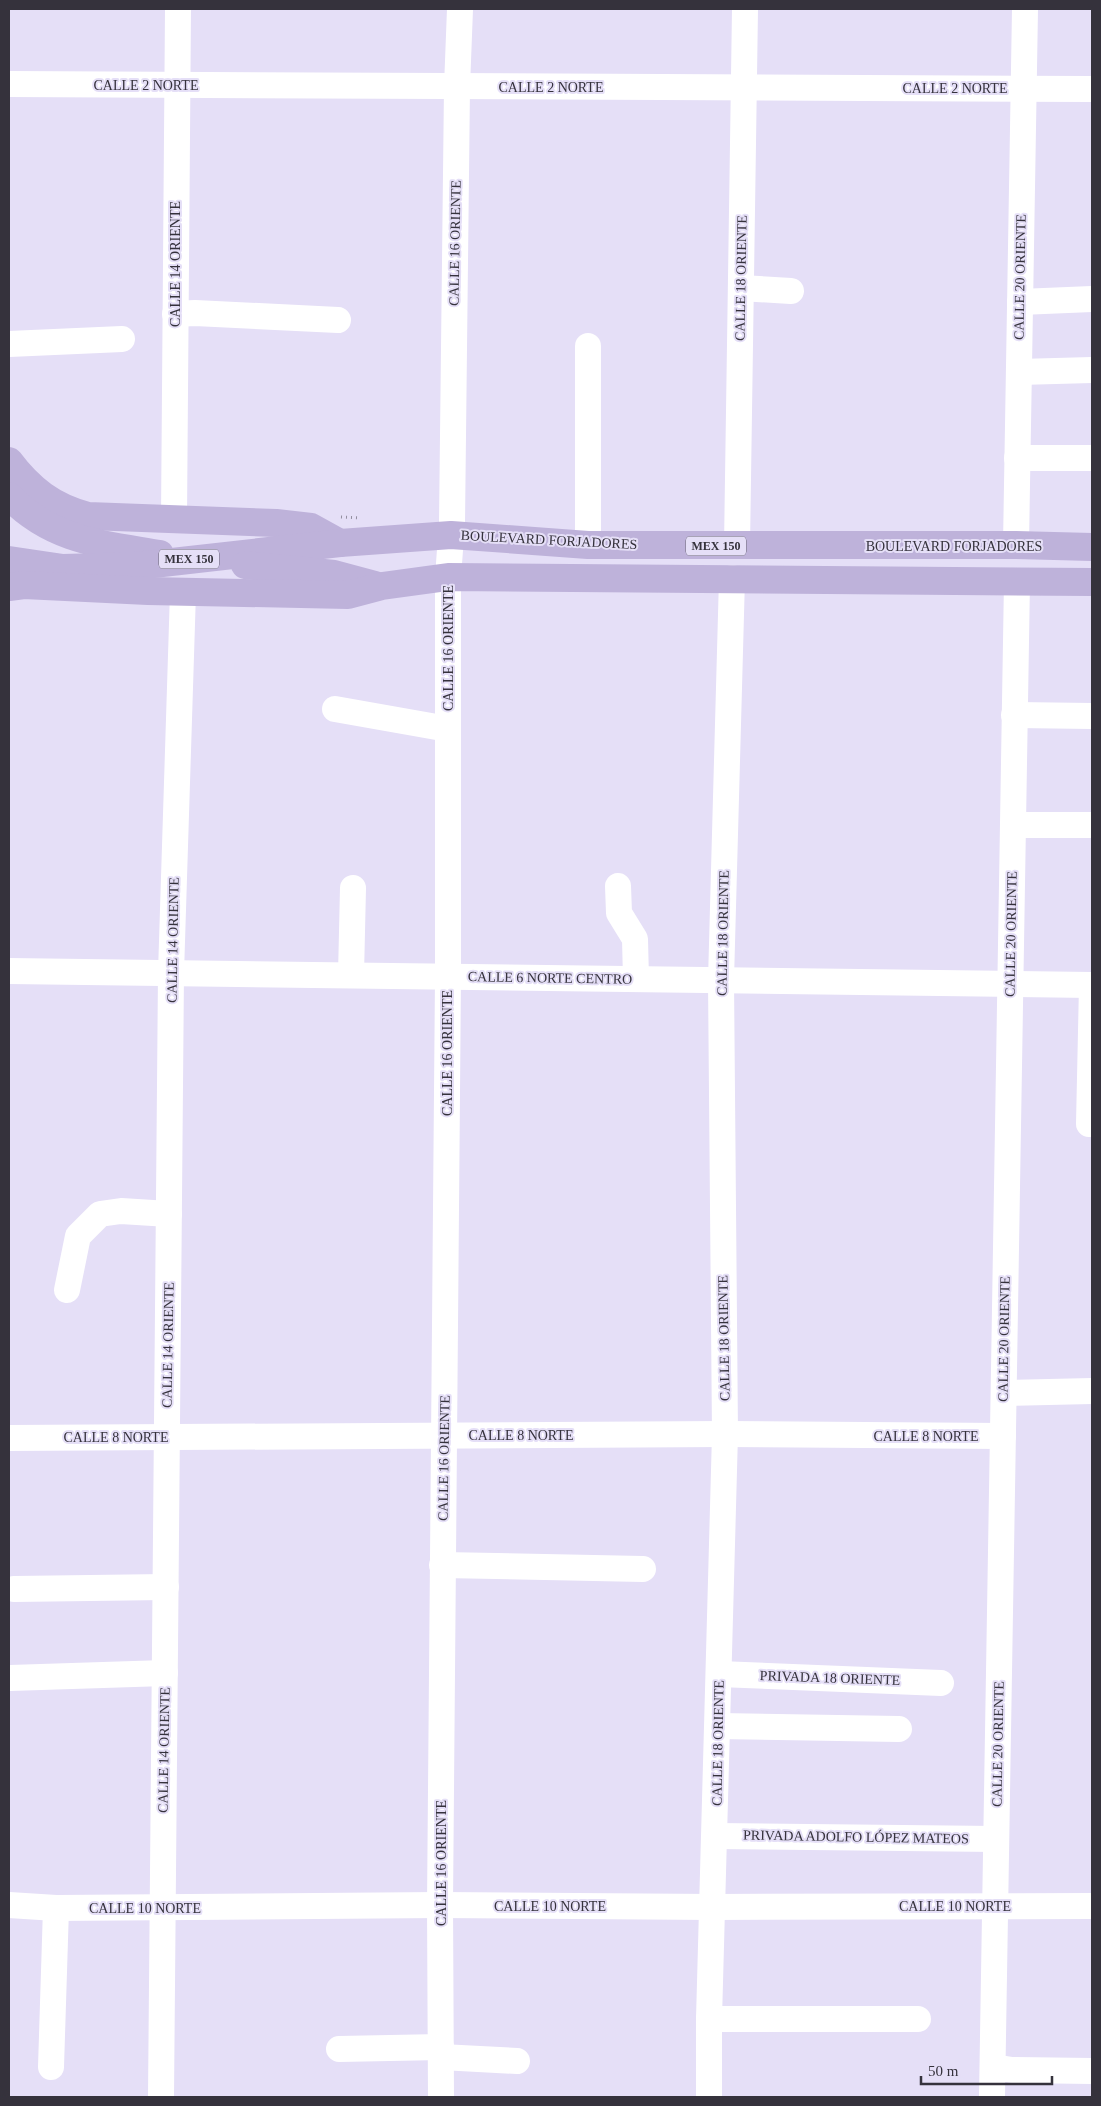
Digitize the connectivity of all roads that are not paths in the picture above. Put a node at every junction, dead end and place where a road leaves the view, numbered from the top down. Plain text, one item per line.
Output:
1 (178, 9) edge
2 (460, 9) edge
3 (745, 9) edge
4 (1025, 9) edge
5 (9, 84) edge
6 (176, 85) junction
7 (457, 87) junction
8 (744, 88) junction
9 (1024, 88) junction
10 (1092, 89) edge
11 (1092, 286) edge
12 (741, 288) junction
13 (791, 291) dead end
14 (1020, 294) junction
15 (1092, 300) edge
16 (175, 314) junction
17 (338, 320) dead end
18 (122, 339) dead end
19 (9, 344) edge
20 (588, 346) dead end
21 (1092, 370) edge
22 (1019, 372) junction
23 (1017, 458) junction
24 (1092, 458) edge
25 (9, 461) edge
26 (9, 496) edge
27 (174, 519) junction
28 (451, 535) junction
29 (340, 543) junction
30 (588, 545) junction
31 (1016, 545) junction
32 (737, 546) junction
33 (1092, 547) edge
34 (194, 559) junction
35 (9, 560) edge
36 (448, 577) junction
37 (732, 578) junction
38 (1017, 581) junction
39 (1092, 582) edge
40 (382, 586) junction
41 (9, 587) edge
42 (183, 592) junction
43 (335, 708) dead end
44 (1014, 715) junction
45 (1092, 716) edge
46 (448, 730) junction
47 (1013, 825) junction
48 (1092, 825) edge
49 (618, 886) dead end
50 (353, 888) dead end
51 (9, 971) edge
52 (171, 973) junction
53 (351, 975) junction
54 (448, 977) junction
55 (636, 979) junction
56 (721, 980) junction
57 (1010, 984) junction
58 (1092, 985) edge
59 (1089, 1124) dead end
60 (169, 1214) junction
61 (68, 1290) dead end
62 (1092, 1391) edge
63 (1004, 1393) junction
64 (725, 1434) junction
65 (445, 1436) junction
66 (1003, 1436) junction
67 (167, 1437) junction
68 (9, 1438) edge
69 (442, 1565) junction
70 (643, 1569) dead end
71 (166, 1587) junction
72 (14, 1589) dead end
73 (165, 1673) junction
74 (719, 1674) junction
75 (10, 1678) dead end
76 (941, 1683) dead end
77 (718, 1726) junction
78 (898, 1729) dead end
79 (715, 1836) junction
80 (996, 1839) junction
81 (9, 1905) edge
82 (440, 1905) junction
83 (995, 1906) junction
84 (1092, 1906) edge
85 (163, 1907) junction
86 (714, 1907) junction
87 (56, 1908) junction
88 (709, 2019) junction
89 (918, 2019) dead end
90 (339, 2049) dead end
91 (441, 2052) junction
92 (516, 2062) dead end
93 (51, 2067) dead end
94 (993, 2067) junction
95 (1092, 2070) edge
96 (161, 2097) edge
97 (441, 2097) edge
98 (709, 2097) edge
99 (992, 2097) edge

1 - 6 street, CALLE 14 ORIENTE
2 - 7 street, CALLE 16 ORIENTE
3 - 8 street, CALLE 18 ORIENTE
4 - 9 street, CALLE 20 ORIENTE
5 - 6 street, CALLE 2 NORTE
6 - 7 street, CALLE 2 NORTE
6 - 16 street, CALLE 14 ORIENTE
7 - 8 street, CALLE 2 NORTE
7 - 28 street, CALLE 16 ORIENTE
8 - 9 street, CALLE 2 NORTE
8 - 12 street, CALLE 18 ORIENTE
9 - 10 street, CALLE 2 NORTE
9 - 14 street, CALLE 20 ORIENTE
11 - 14 street
12 - 13 street
12 - 32 street, CALLE 18 ORIENTE
14 - 15 street
14 - 22 street, CALLE 20 ORIENTE
16 - 17 street
16 - 27 street, CALLE 14 ORIENTE
18 - 19 street
20 - 30 street
21 - 22 street
22 - 23 street, CALLE 20 ORIENTE
23 - 24 street
23 - 31 street, CALLE 20 ORIENTE
25 - 27 main road
26 - 34 main road, MEX 150
27 - 29 main road
28 - 29 main road, BOULEVARD FORJADORES / MEX 150
28 - 30 main road, BOULEVARD FORJADORES / MEX 150
28 - 36 street, CALLE 16 ORIENTE
29 - 34 main road, BOULEVARD FORJADORES
30 - 32 main road, BOULEVARD FORJADORES / MEX 150
31 - 32 main road, BOULEVARD FORJADORES / MEX 150
31 - 33 main road, BOULEVARD FORJADORES / MEX 150
34 - 35 main road, BOULEVARD FORJADORES
34 - 40 main road, MEX 150
36 - 37 main road, MEX 150
36 - 40 main road, MEX 150
36 - 46 street, CALLE 16 ORIENTE
37 - 38 main road, MEX 150
37 - 56 street, CALLE 18 ORIENTE
38 - 39 main road, MEX 150
38 - 44 street, CALLE 20 ORIENTE
40 - 42 main road
41 - 42 main road
42 - 52 street, CALLE 14 ORIENTE
43 - 46 street
44 - 45 street
44 - 47 street, CALLE 20 ORIENTE
46 - 54 street, CALLE 16 ORIENTE
47 - 48 street
47 - 57 street, CALLE 20 ORIENTE
49 - 55 street
50 - 53 street
51 - 52 street, CALLE 6 NORTE CENTRO
52 - 53 street, CALLE 6 NORTE CENTRO
52 - 60 street, CALLE 14 ORIENTE
53 - 54 street, CALLE 6 NORTE CENTRO
54 - 55 street, CALLE 6 NORTE CENTRO
54 - 65 street, CALLE 16 ORIENTE
55 - 56 street, CALLE 6 NORTE CENTRO
56 - 57 street, CALLE 6 NORTE CENTRO
56 - 64 street, CALLE 18 ORIENTE
57 - 58 street, CALLE 6 NORTE CENTRO
57 - 63 street, CALLE 20 ORIENTE
58 - 59 street
60 - 61 street
60 - 67 street, CALLE 14 ORIENTE
62 - 63 street
63 - 66 street, CALLE 20 ORIENTE
64 - 65 street, CALLE 8 NORTE
64 - 66 street, CALLE 8 NORTE
64 - 74 street, CALLE 18 ORIENTE
65 - 67 street, CALLE 8 NORTE
65 - 69 street, CALLE 16 ORIENTE
66 - 80 street, CALLE 20 ORIENTE
67 - 68 street, CALLE 8 NORTE
67 - 71 street, CALLE 14 ORIENTE
69 - 70 street
69 - 82 street, CALLE 16 ORIENTE
71 - 72 street
71 - 73 street, CALLE 14 ORIENTE
73 - 75 street
73 - 85 street, CALLE 14 ORIENTE
74 - 76 street, PRIVADA 18 ORIENTE
74 - 77 street, CALLE 18 ORIENTE
77 - 78 street
77 - 79 street, CALLE 18 ORIENTE
79 - 80 street, PRIVADA ADOLFO LÓPEZ MATEOS
79 - 86 street, CALLE 18 ORIENTE
80 - 83 street, CALLE 20 ORIENTE
81 - 87 street, CALLE 10 NORTE
82 - 85 street, CALLE 10 NORTE
82 - 86 street, CALLE 10 NORTE
82 - 91 street, CALLE 16 ORIENTE
83 - 84 street, CALLE 10 NORTE
83 - 86 street, CALLE 10 NORTE
83 - 94 street, CALLE 20 ORIENTE
85 - 87 street, CALLE 10 NORTE
85 - 96 street, CALLE 14 ORIENTE
86 - 88 street, CALLE 18 ORIENTE
87 - 93 street
88 - 89 street
88 - 98 street, CALLE 18 ORIENTE
90 - 91 street
91 - 92 street
91 - 97 street, CALLE 16 ORIENTE
94 - 95 street
94 - 99 street, CALLE 20 ORIENTE

